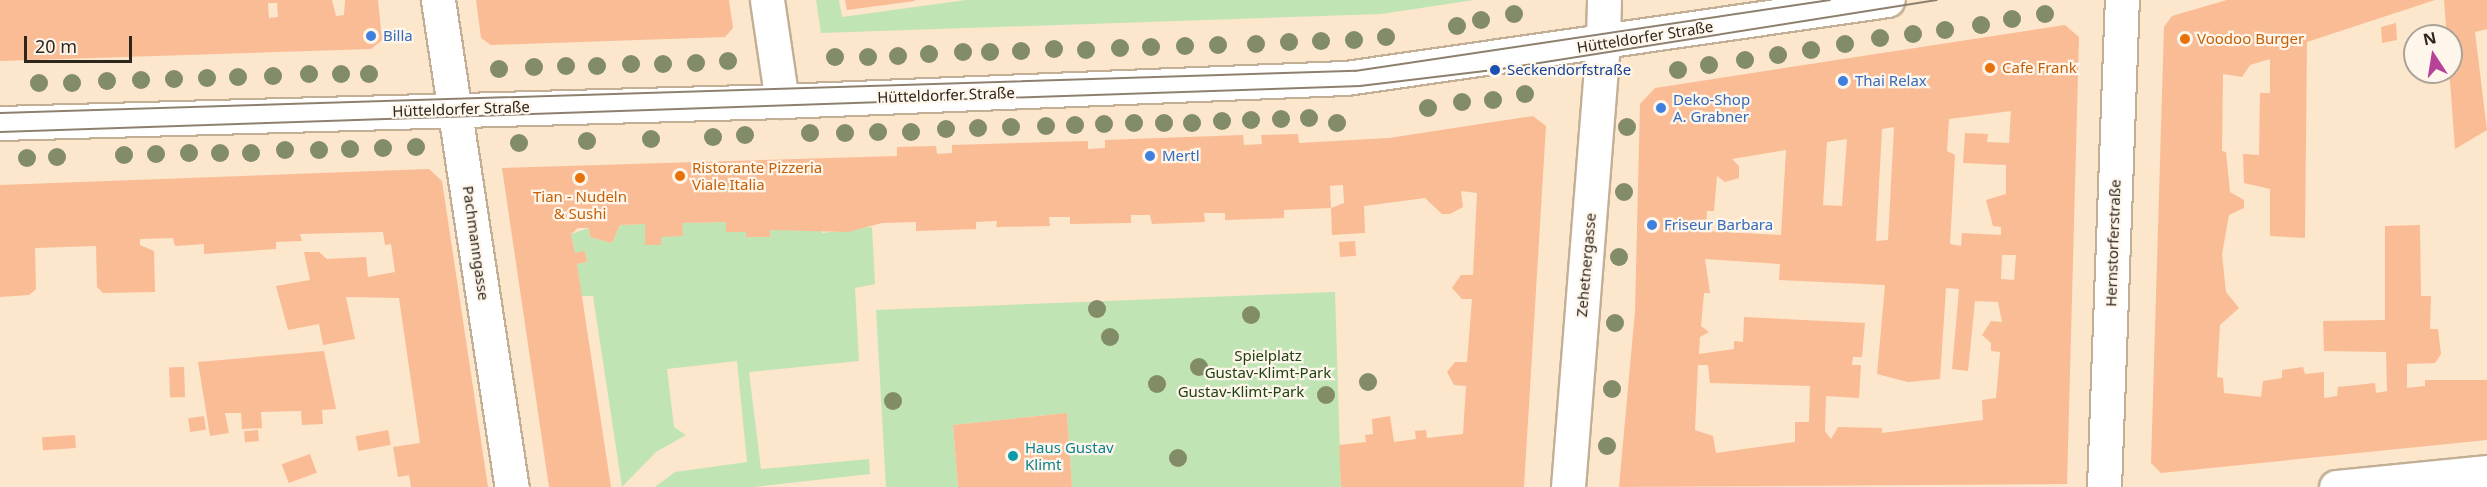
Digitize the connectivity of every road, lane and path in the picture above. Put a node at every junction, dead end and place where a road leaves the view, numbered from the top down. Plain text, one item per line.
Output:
1 (438, 0) edge
2 (767, 0) edge
3 (1604, 0) edge
4 (1887, 0) edge
5 (2122, 0) edge
6 (1603, 44) junction
7 (782, 101) junction
8 (456, 109) junction
9 (0, 123) edge
10 (2487, 472) edge
11 (512, 487) edge
12 (1568, 487) edge
13 (2104, 487) edge
14 (2336, 487) edge

1 - 8 main road, Pachmanngasse
2 - 7 main road
3 - 6 main road
4 - 6 main road, Hütteldorfer Straße
5 - 13 main road, Hernstorferstraße
6 - 7 main road, Hütteldorfer Straße
6 - 12 main road, Zehetnergasse
7 - 8 main road, Hütteldorfer Straße
8 - 9 main road, Hütteldorfer Straße
8 - 11 main road, Pachmanngasse
10 - 14 main road

